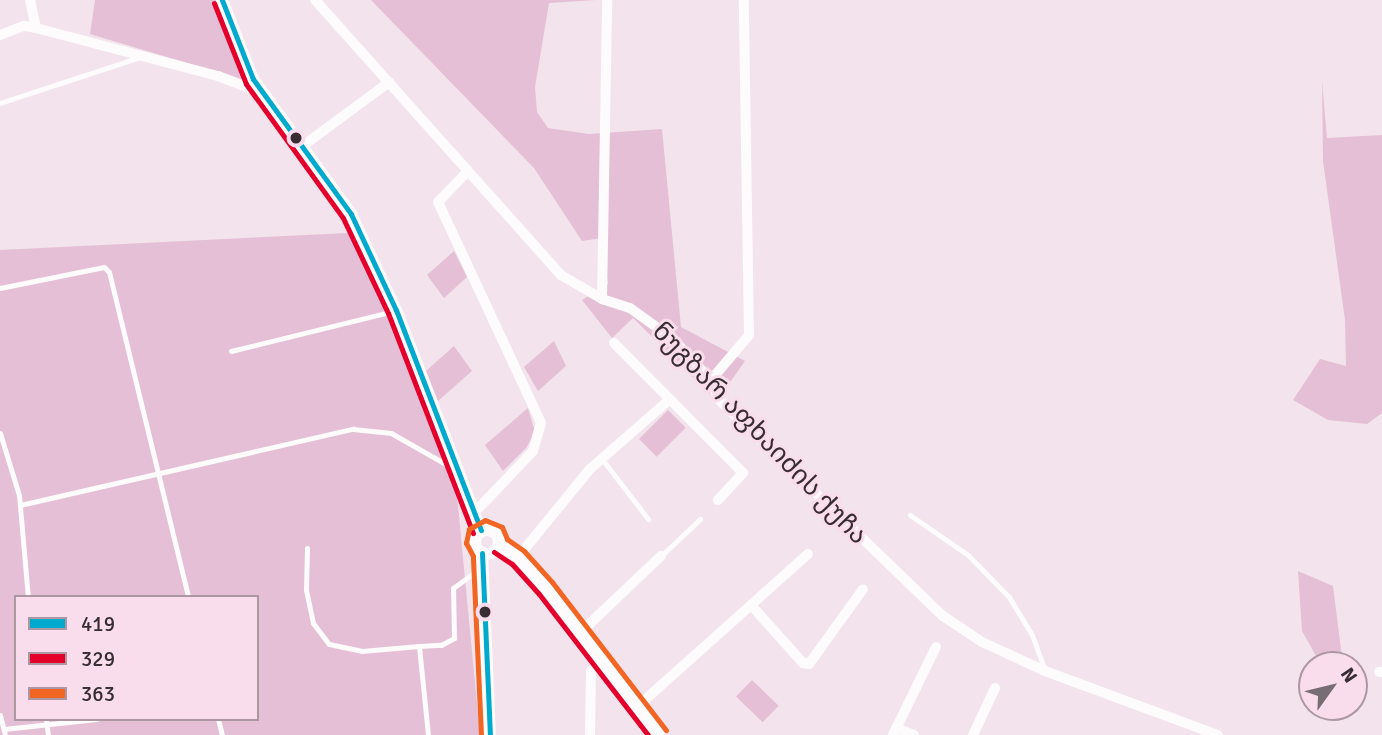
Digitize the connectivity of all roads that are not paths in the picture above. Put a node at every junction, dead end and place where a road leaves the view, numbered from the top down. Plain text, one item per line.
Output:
1 (30, 0) edge
2 (222, 0) edge
3 (315, 0) edge
4 (607, 0) edge
5 (744, 0) edge
6 (36, 28) junction
7 (0, 35) edge
8 (144, 55) junction
9 (389, 82) junction
10 (263, 93) junction
11 (0, 103) edge
12 (304, 145) junction
13 (467, 172) junction
14 (0, 288) edge
15 (602, 299) junction
16 (396, 310) junction
17 (614, 343) dead end
18 (231, 351) dead end
19 (711, 380) junction
20 (668, 401) junction
21 (0, 433) edge
22 (602, 459) junction
23 (456, 470) junction
24 (159, 477) junction
25 (718, 500) dead end
26 (20, 505) junction
27 (474, 513) junction
28 (910, 515) dead end
29 (648, 519) dead end
30 (700, 519) dead end
31 (481, 530) junction
32 (499, 545) junction
33 (307, 548) dead end
34 (482, 553) junction
35 (808, 554) dead end
36 (661, 556) joint
37 (518, 557) junction
38 (481, 568) junction
39 (481, 582) junction
40 (863, 589) dead end
41 (28, 595) edge
42 (188, 595) edge
43 (751, 605) junction
44 (582, 631) junction
45 (419, 646) junction
46 (936, 647) dead end
47 (602, 658) junction
48 (1045, 671) junction
49 (995, 688) dead end
50 (638, 706) junction
51 (0, 715) edge
52 (46, 722) edge
53 (5, 732) edge
54 (894, 732) edge
55 (48, 735) edge
56 (428, 735) edge
57 (490, 735) edge
58 (590, 735) edge
59 (659, 735) edge
60 (914, 735) edge
61 (973, 735) edge
62 (1218, 735) edge

1 - 6 street
2 - 10 street
3 - 9 street, ნუგზარ აფხაიძის ქუჩა
4 - 15 street
5 - 19 street
6 - 7 street
6 - 8 street
8 - 10 street
8 - 11 lane
9 - 12 street
9 - 13 street, ნუგზარ აფხაიძის ქუჩა
10 - 12 street
12 - 16 street
13 - 15 street, ნუგზარ აფხაიძის ქუჩა
13 - 27 street
14 - 24 lane
15 - 19 street, ნუგზარ აფხაიძის ქუჩა
16 - 18 lane
16 - 23 street
17 - 20 street
19 - 48 street, ნუგზარ აფხაიძის ქუჩა
20 - 22 street
20 - 25 street
21 - 26 lane
22 - 29 lane
22 - 37 street
23 - 24 lane
23 - 27 street
24 - 26 lane
24 - 42 lane
26 - 41 lane
27 - 31 street
28 - 48 lane
30 - 36 lane
31 - 32 street
31 - 34 street
32 - 34 street
32 - 37 street
33 - 45 lane
34 - 38 street
35 - 43 street
36 - 44 street
37 - 39 street
37 - 44 street
38 - 39 street
38 - 45 lane
39 - 57 street
40 - 43 street
43 - 50 street
44 - 47 street
45 - 56 lane
46 - 54 street
47 - 50 street
47 - 58 street
48 - 62 street, ნუგზარ აფხაიძის ქუჩა
49 - 61 street
50 - 59 street
51 - 53 lane
52 - 53 lane
52 - 55 lane
54 - 60 street

